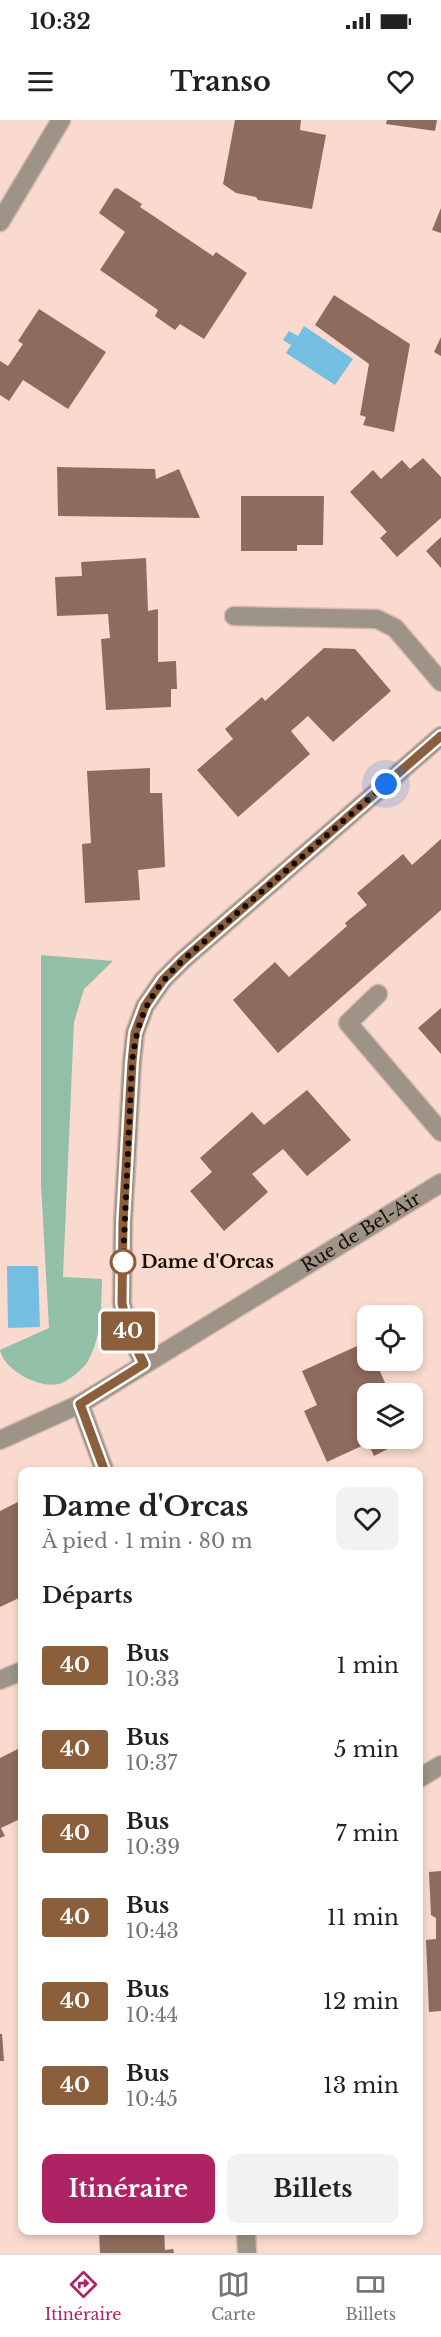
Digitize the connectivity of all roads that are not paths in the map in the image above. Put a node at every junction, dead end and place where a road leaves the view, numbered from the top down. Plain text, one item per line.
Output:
1 (61, 120) edge
2 (0, 222) edge
3 (234, 616) dead end
4 (441, 682) edge
5 (441, 736) edge
6 (378, 994) dead end
7 (441, 1132) edge
8 (441, 1183) edge
9 (144, 1364) junction
10 (80, 1404) junction
11 (0, 1440) edge
12 (103, 1467) edge
13 (18, 1673) edge
14 (0, 1680) edge
15 (441, 1765) edge
16 (423, 1776) edge
17 (246, 2235) edge
18 (248, 2253) edge

1 - 2 street
3 - 4 street
5 - 9 street
6 - 7 street
8 - 9 street, Rue de Bel-Air
9 - 10 street, Rue de Bel-Air
10 - 11 street, Rue de Bel-Air
10 - 12 street
13 - 14 street
15 - 16 street
17 - 18 street

